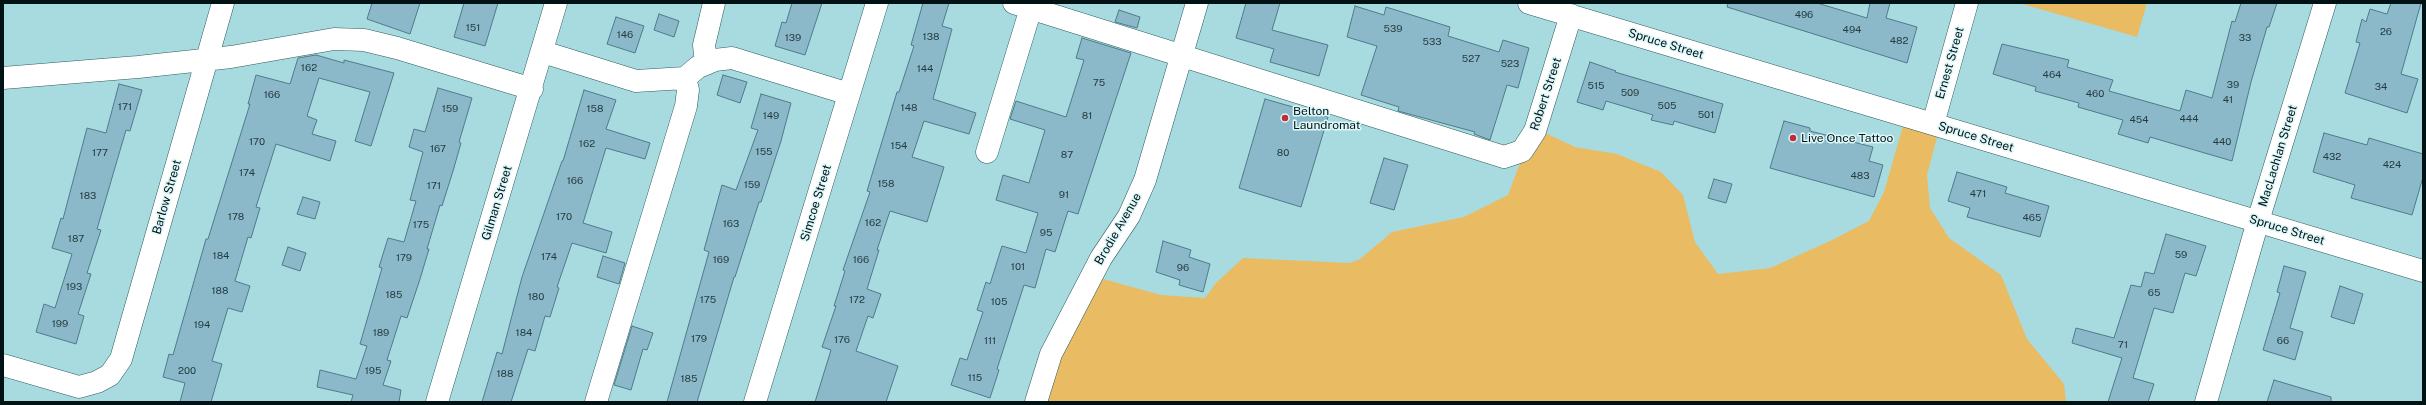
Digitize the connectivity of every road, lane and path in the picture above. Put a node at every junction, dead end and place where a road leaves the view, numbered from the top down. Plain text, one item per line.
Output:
1 (223, 3) edge
2 (556, 3) edge
3 (714, 3) edge
4 (877, 3) edge
5 (1197, 3) edge
6 (1530, 3) edge
7 (1967, 3) edge
8 (2325, 3) edge
9 (1023, 6) edge
10 (1571, 15) junction
11 (543, 52) junction
12 (1182, 56) junction
13 (207, 58) junction
14 (706, 64) junction
15 (3, 78) edge
16 (685, 78) junction
17 (532, 89) junction
18 (849, 94) junction
19 (1933, 124) junction
20 (987, 152) dead end
21 (2258, 221) junction
22 (2423, 271) edge
23 (3, 365) edge
24 (437, 402) edge
25 (596, 402) edge
26 (755, 402) edge
27 (1036, 402) edge
28 (2206, 402) edge

1 - 13 street, Barlow Street
2 - 11 street, Gilman Street
3 - 14 street
4 - 18 street, Simcoe Street
5 - 12 street, Brodie Avenue
6 - 10 street, Spruce Street
7 - 19 street, Ernest Street
8 - 21 street, MacLachlan Street
9 - 12 street, Robert Street
9 - 20 street
10 - 12 street, Robert Street
10 - 19 street, Spruce Street
11 - 16 street
11 - 17 street, Gilman Street
12 - 27 street, Brodie Avenue
13 - 15 street
13 - 17 street
13 - 23 street, Barlow Street
14 - 16 street
14 - 18 street
16 - 25 street
17 - 24 street, Gilman Street
18 - 26 street, Simcoe Street
19 - 21 street, Spruce Street
21 - 22 street, Spruce Street
21 - 28 street, MacLachlan Street

